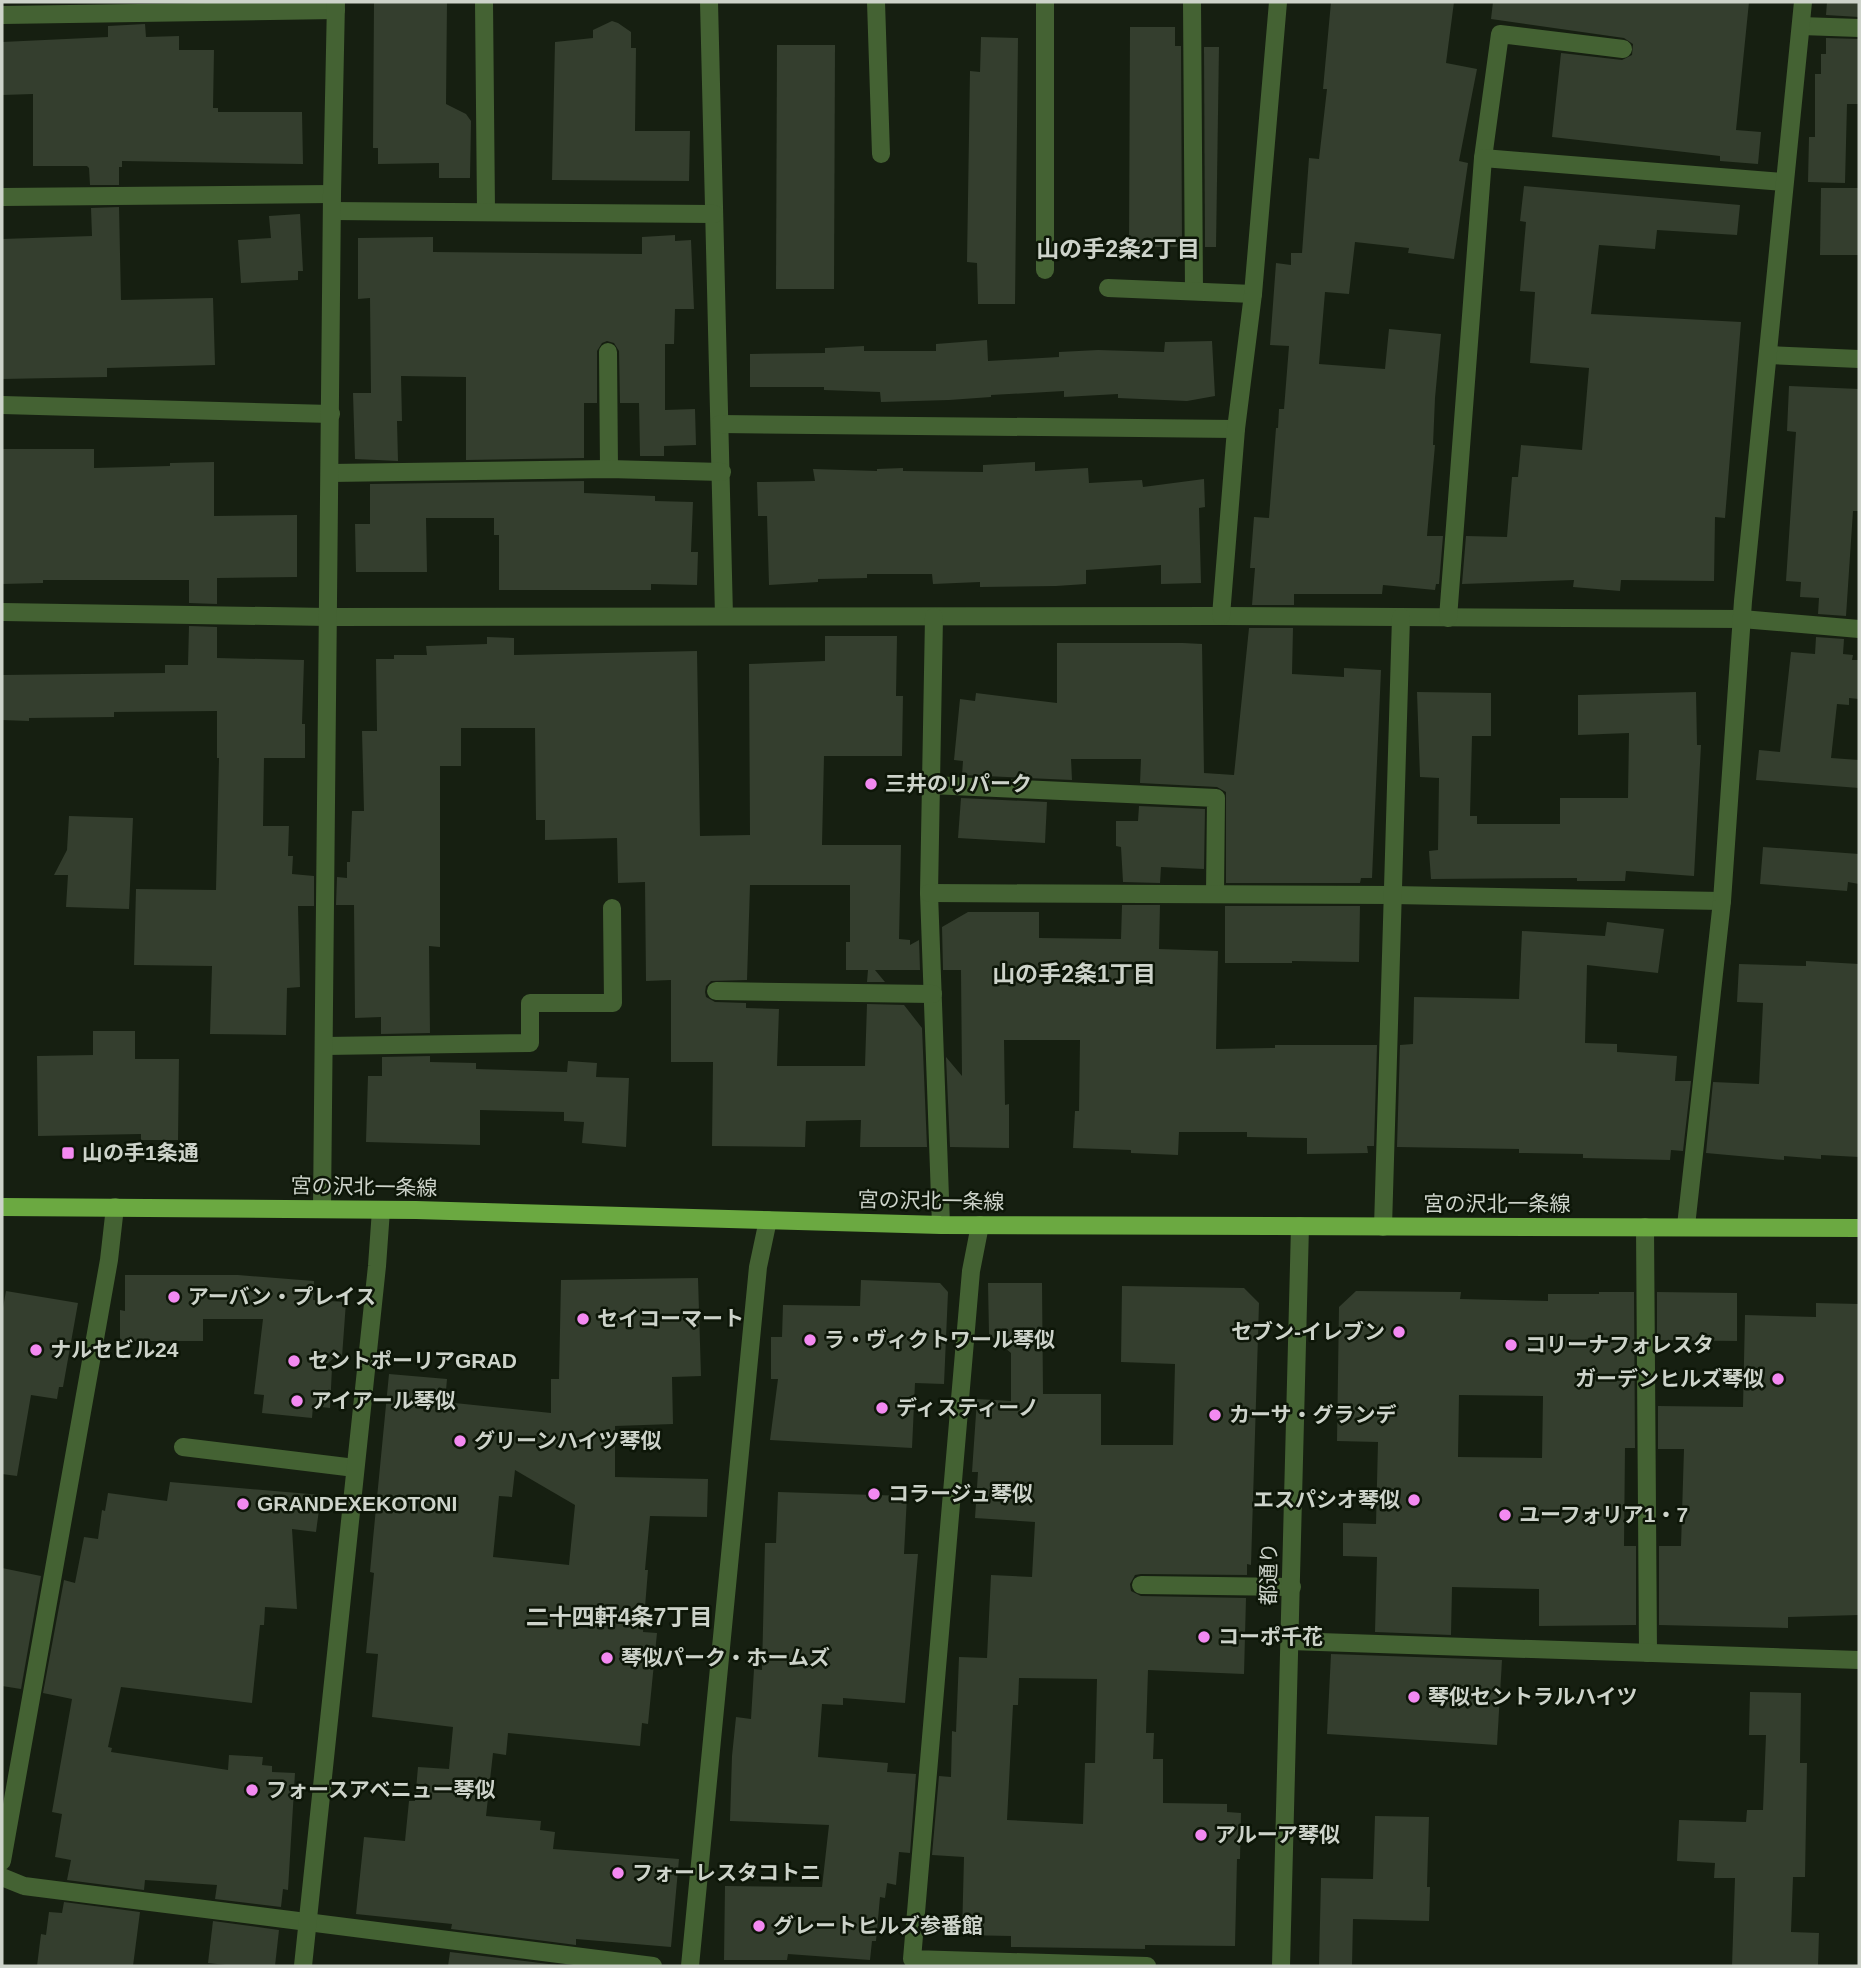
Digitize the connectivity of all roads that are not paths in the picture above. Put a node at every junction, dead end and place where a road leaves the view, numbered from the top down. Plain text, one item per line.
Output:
1 (484, 2) edge
2 (709, 2) edge
3 (876, 2) edge
4 (1045, 2) edge
5 (1192, 2) edge
6 (1268, 2) edge
7 (1278, 2) edge
8 (1803, 2) edge
9 (336, 6) edge
10 (2, 15) edge
11 (1801, 26) junction
12 (1859, 28) edge
13 (1623, 49) dead end
14 (881, 154) dead end
15 (1483, 158) junction
16 (1784, 182) junction
17 (2, 197) edge
18 (332, 202) junction
19 (486, 211) junction
20 (714, 214) junction
21 (1045, 270) dead end
22 (1108, 288) dead end
23 (1194, 291) junction
24 (1253, 294) junction
25 (608, 352) dead end
26 (1769, 355) junction
27 (1859, 359) edge
28 (2, 405) edge
29 (331, 414) junction
30 (720, 425) junction
31 (1236, 429) junction
32 (609, 469) junction
33 (722, 472) junction
34 (330, 473) junction
35 (2, 612) edge
36 (1222, 616) junction
37 (328, 617) junction
38 (724, 617) junction
39 (934, 617) junction
40 (1401, 617) junction
41 (1448, 618) junction
42 (1742, 619) junction
43 (1859, 629) edge
44 (932, 785) junction
45 (929, 893) junction
46 (1215, 894) junction
47 (1393, 895) junction
48 (1722, 901) junction
49 (612, 908) dead end
50 (716, 990) dead end
51 (933, 994) junction
52 (326, 1046) junction
53 (2, 1207) edge
54 (116, 1207) junction
55 (323, 1209) junction
56 (381, 1210) junction
57 (768, 1220) junction
58 (941, 1225) junction
59 (980, 1225) junction
60 (1300, 1226) junction
61 (1686, 1226) junction
62 (1383, 1227) junction
63 (1645, 1227) junction
64 (1859, 1228) edge
65 (183, 1447) dead end
66 (355, 1468) junction
67 (1141, 1585) dead end
68 (1292, 1587) junction
69 (1290, 1641) junction
70 (1648, 1653) junction
71 (1859, 1660) edge
72 (2, 1861) edge
73 (2, 1877) edge
74 (308, 1922) junction
75 (303, 1966) edge
76 (653, 1966) edge
77 (690, 1966) edge
78 (1147, 1966) edge
79 (1281, 1966) edge

1 - 19 street
2 - 20 street
3 - 14 street
4 - 21 street
5 - 23 street
6 - 7 street
7 - 24 street
8 - 11 street
9 - 10 street
9 - 18 street
11 - 12 street
11 - 16 street
13 - 15 street
15 - 16 street
15 - 41 street
16 - 26 street
17 - 18 street
18 - 19 street
18 - 29 street
19 - 20 street
20 - 30 street
22 - 23 street
23 - 24 street
24 - 31 street
25 - 32 street
26 - 27 street
26 - 42 street
28 - 29 street
29 - 34 street
30 - 31 street
30 - 33 street
31 - 36 street
32 - 33 street
32 - 34 street
33 - 38 street
34 - 37 street
35 - 37 street
36 - 39 street
36 - 40 street
37 - 38 street
37 - 52 street
38 - 39 street
39 - 44 street
40 - 41 street
40 - 47 street
41 - 42 street
42 - 43 street
42 - 48 street
44 - 45 street
44 - 46 street
45 - 46 street
45 - 51 street
46 - 47 street
47 - 48 street
47 - 62 street
48 - 61 street
49 - 52 street
50 - 51 street
51 - 58 street
52 - 55 street
53 - 54 main road, 宮の沢北一条線
54 - 55 main road, 宮の沢北一条線
54 - 72 street
55 - 56 main road, 宮の沢北一条線
56 - 57 main road, 宮の沢北一条線
56 - 66 street
57 - 58 main road, 宮の沢北一条線
57 - 77 street
58 - 59 main road, 宮の沢北一条線
59 - 60 main road, 宮の沢北一条線
59 - 78 street
60 - 62 main road, 宮の沢北一条線
60 - 68 street, 都通り
61 - 63 main road, 宮の沢北一条線
61 - 64 main road, 宮の沢北一条線
62 - 63 main road, 宮の沢北一条線
63 - 70 street
65 - 66 street
66 - 74 street
67 - 68 street
68 - 69 street, 都通り
69 - 70 street
69 - 79 street, 都通り
70 - 71 street
73 - 74 street
74 - 75 street
74 - 76 street

